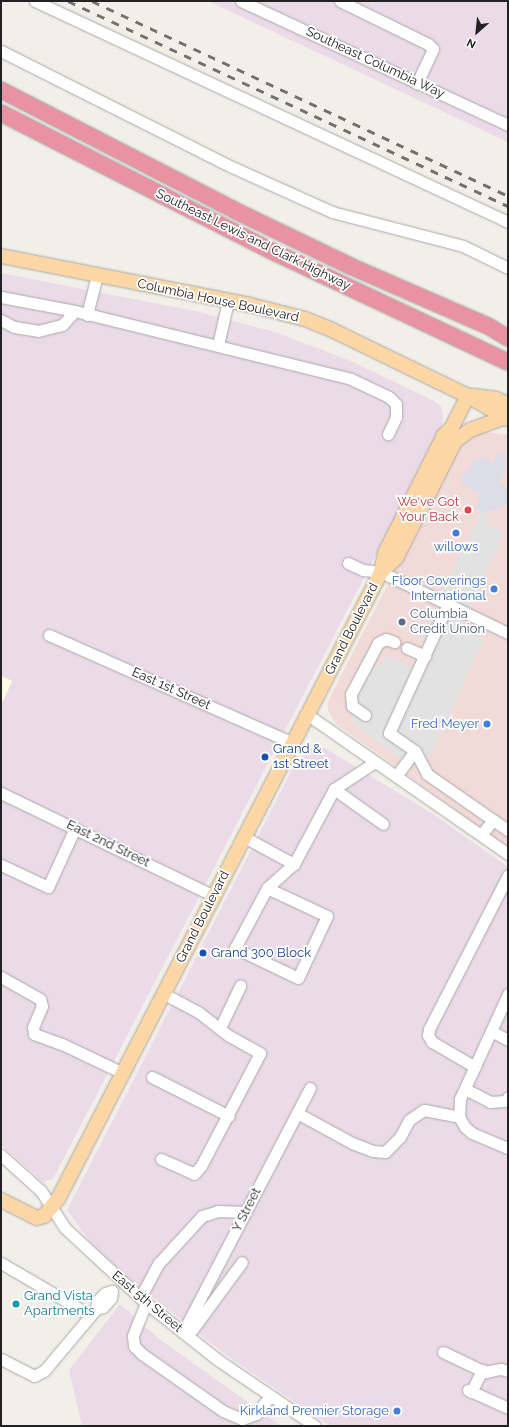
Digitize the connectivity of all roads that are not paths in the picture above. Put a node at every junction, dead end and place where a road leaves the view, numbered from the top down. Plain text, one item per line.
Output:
1 (35, 1) edge
2 (340, 1) edge
3 (244, 2) edge
4 (1, 51) edge
5 (417, 83) junction
6 (1, 90) edge
7 (1, 113) edge
8 (508, 125) edge
9 (508, 222) edge
10 (1, 256) edge
11 (508, 268) edge
12 (97, 275) junction
13 (1, 297) edge
14 (228, 301) junction
15 (75, 311) junction
16 (87, 315) junction
17 (1, 320) edge
18 (488, 326) junction
19 (508, 332) edge
20 (508, 338) edge
21 (218, 345) junction
22 (508, 362) edge
23 (468, 396) junction
24 (507, 414) edge
25 (388, 434) dead end
26 (453, 435) junction
27 (348, 563) dead end
28 (381, 572) junction
29 (448, 604) junction
30 (508, 633) edge
31 (49, 635) dead end
32 (394, 642) dead end
33 (407, 648) dead end
34 (424, 656) junction
35 (308, 715) junction
36 (365, 715) dead end
37 (293, 743) junction
38 (415, 752) junction
39 (375, 762) junction
40 (396, 776) junction
41 (334, 789) junction
42 (1, 793) edge
43 (493, 820) junction
44 (384, 824) dead end
45 (75, 828) junction
46 (508, 830) edge
47 (482, 835) junction
48 (244, 837) junction
49 (508, 854) edge
50 (294, 864) junction
51 (1, 865) edge
52 (508, 875) edge
53 (267, 888) junction
54 (214, 896) junction
55 (1, 977) edge
56 (240, 986) dead end
57 (164, 994) junction
58 (508, 994) edge
59 (504, 1015) edge
60 (220, 1028) junction
61 (491, 1031) junction
62 (508, 1040) edge
63 (475, 1067) junction
64 (123, 1073) junction
65 (152, 1077) dead end
66 (310, 1088) dead end
67 (463, 1094) junction
68 (508, 1097) edge
69 (297, 1113) junction
70 (229, 1116) junction
71 (459, 1117) junction
72 (508, 1148) edge
73 (1, 1155) edge
74 (161, 1159) dead end
75 (1, 1200) edge
76 (52, 1209) junction
77 (246, 1212) junction
78 (242, 1262) dead end
79 (1, 1263) edge
80 (121, 1281) junction
81 (143, 1301) junction
82 (93, 1312) junction
83 (186, 1334) junction
84 (443, 1352) dead end
85 (1, 1359) edge
86 (482, 1370) junction
87 (508, 1371) edge
88 (270, 1396) junction
89 (508, 1408) edge
90 (314, 1426) edge

1 - 9 street
2 - 5 street
3 - 5 street, Southeast Columbia Way
4 - 11 street
5 - 8 street, Southeast Columbia Way
6 - 18 highway, Southeast Lewis and Clark Highway
7 - 22 highway, Southeast Lewis and Clark Highway
10 - 12 main road, Columbia House Boulevard
12 - 14 main road, Columbia House Boulevard
12 - 16 street
13 - 15 street
14 - 21 street
14 - 23 main road, Columbia House Boulevard
15 - 16 street
15 - 17 street
16 - 21 street
18 - 19 highway
18 - 20 highway, Southeast Lewis and Clark Highway
21 - 25 street
23 - 24 main road, Columbia House Boulevard
23 - 26 main road, Grand Boulevard
24 - 26 main road
26 - 28 main road, Grand Boulevard
27 - 28 street
28 - 29 street
28 - 35 main road, Grand Boulevard
29 - 30 street
29 - 34 street
31 - 37 street, East 1st Street
32 - 36 street
33 - 34 street
34 - 38 street
35 - 37 main road, Grand Boulevard
35 - 39 street
37 - 48 main road, Grand Boulevard
38 - 40 street
38 - 43 street
39 - 40 street
39 - 41 street
40 - 47 street
41 - 44 street
41 - 50 street
42 - 45 street, East 2nd Street
43 - 46 street
43 - 47 street
45 - 51 street
45 - 54 street, East 2nd Street
47 - 49 street
48 - 50 street
48 - 54 main road, Grand Boulevard
50 - 53 street
52 - 63 street
53 - 53 street
54 - 57 main road, Grand Boulevard
55 - 64 street
56 - 60 street
57 - 60 street
57 - 64 main road, Grand Boulevard
58 - 59 street
59 - 61 street
60 - 70 street
61 - 62 street
61 - 63 street
63 - 67 street
64 - 76 main road, Grand Boulevard
65 - 70 street
66 - 69 street, Y Street
67 - 68 street
67 - 71 street
69 - 71 street
69 - 77 street, Y Street
70 - 74 street
71 - 72 street
73 - 76 street, East 5th Street
75 - 76 main road
76 - 80 street, East 5th Street
77 - 81 street
77 - 83 street, Y Street
78 - 83 street
79 - 82 street
80 - 81 street, East 5th Street
80 - 82 street
81 - 83 street, East 5th Street
81 - 88 street
82 - 85 street
83 - 88 street, East 5th Street
84 - 86 street
86 - 87 street
86 - 89 street
88 - 90 street, East 5th Street

